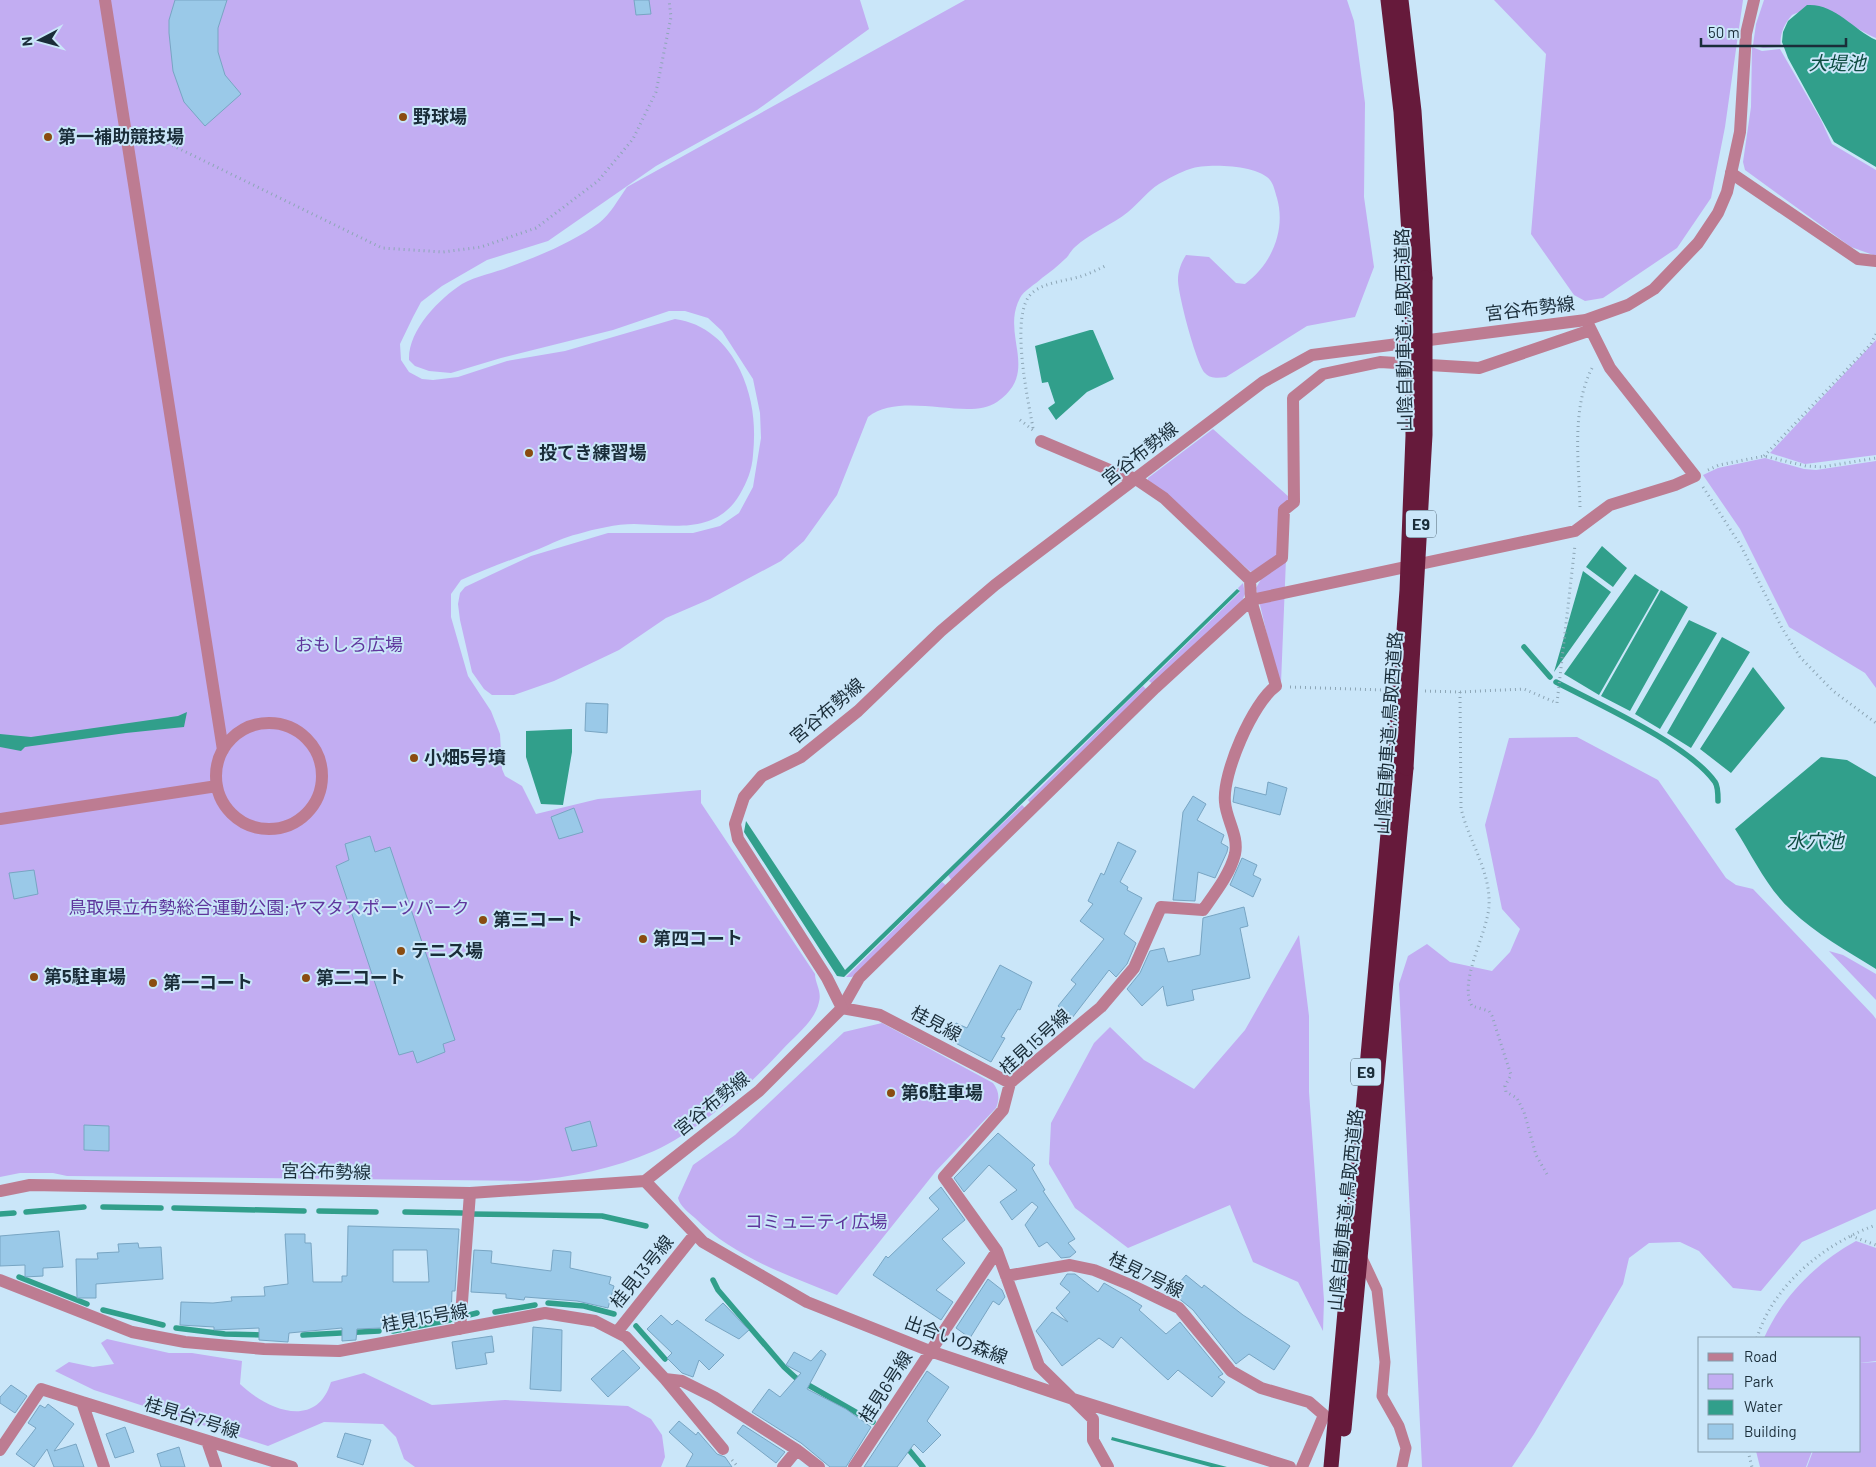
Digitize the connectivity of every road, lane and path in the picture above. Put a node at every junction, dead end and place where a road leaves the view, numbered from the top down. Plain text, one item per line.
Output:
1 (105, 0) edge
2 (669, 0) edge
3 (1388, 0) edge
4 (1402, 0) edge
5 (1754, 0) edge
6 (124, 121) junction
7 (1731, 173) junction
8 (1876, 261) edge
9 (1107, 265) dead end
10 (1419, 279) junction
11 (1588, 325) junction
12 (1876, 334) edge
13 (1603, 354) junction
14 (1020, 420) dead end
15 (1037, 435) junction
16 (1764, 456) junction
17 (1876, 458) edge
18 (1695, 476) junction
19 (1136, 479) junction
20 (1580, 528) junction
21 (1250, 580) junction
22 (1251, 600) junction
23 (1276, 686) junction
24 (1392, 690) dead end
25 (1421, 691) dead end
26 (1460, 692) junction
27 (1876, 723) edge
28 (223, 750) junction
29 (1400, 768) junction
30 (217, 786) junction
31 (0, 819) edge
32 (842, 1008) junction
33 (1010, 1083) junction
34 (1548, 1176) dead end
35 (646, 1181) junction
36 (0, 1191) edge
37 (470, 1193) junction
38 (1876, 1225) edge
39 (695, 1234) junction
40 (1850, 1236) junction
41 (1876, 1245) edge
42 (997, 1251) junction
43 (1361, 1256) junction
44 (1006, 1276) junction
45 (0, 1280) edge
46 (460, 1329) junction
47 (616, 1332) junction
48 (1758, 1337) edge
49 (930, 1351) junction
50 (1343, 1376) junction
51 (665, 1379) junction
52 (1073, 1399) junction
53 (82, 1402) junction
54 (207, 1441) junction
55 (723, 1449) dead end
56 (0, 1450) edge
57 (797, 1450) junction
58 (1748, 1452) edge
59 (104, 1467) edge
60 (216, 1467) edge
61 (292, 1467) edge
62 (782, 1467) edge
63 (819, 1467) edge
64 (854, 1467) edge
65 (1108, 1467) edge
66 (1290, 1467) edge
67 (1302, 1467) edge
68 (1331, 1467) edge
69 (1341, 1467) edge
70 (1402, 1467) edge
71 (1752, 1467) edge

1 - 6 street
2 - 6 path
3 - 10 highway, 山陰自動車道;鳥取西道路 / E9
4 - 10 highway, 山陰自動車道;鳥取西道路 / E9
5 - 7 street, 宮谷布勢線
6 - 28 street
7 - 8 street
7 - 11 street, 宮谷布勢線
9 - 15 path
10 - 29 highway, 山陰自動車道;鳥取西道路 / E9, bridge
11 - 13 street
11 - 19 street, 宮谷布勢線
11 - 21 street
12 - 16 path
13 - 18 street
13 - 20 path
14 - 15 path
15 - 19 street
16 - 17 path
16 - 18 path
18 - 20 street
18 - 27 path
19 - 21 street
19 - 32 street, 宮谷布勢線
20 - 22 street
20 - 26 path
21 - 22 street
22 - 23 street
22 - 32 street
23 - 24 path
23 - 33 street, 桂見15号線
25 - 26 path
26 - 34 path
28 - 30 street
28 - 30 street
29 - 43 highway, 山陰自動車道;鳥取西道路 / E9
29 - 50 highway, 山陰自動車道;鳥取西道路 / E9
30 - 31 street
32 - 33 street, 桂見線
32 - 35 street, 宮谷布勢線
33 - 42 street, 桂見15号線
35 - 37 street, 宮谷布勢線
35 - 39 street, 出合いの森線
36 - 37 street, 宮谷布勢線
37 - 46 street
38 - 40 path
39 - 47 street, 桂見13号線
39 - 49 street, 出合いの森線
40 - 41 path
40 - 48 path
42 - 44 street, 桂見15号線
42 - 49 street, 桂見6号線
43 - 50 highway, 山陰自動車道;鳥取西道路 / E9
43 - 70 lane
44 - 52 street, 桂見15号線
44 - 67 street, 桂見7号線
45 - 46 street, 桂見15号線
46 - 47 street, 桂見15号線
47 - 51 street, 桂見15号線
49 - 52 street, 出合いの森線
49 - 64 street, 桂見6号線
50 - 68 highway, 山陰自動車道;鳥取西道路 / E9
50 - 69 highway, 山陰自動車道;鳥取西道路 / E9
51 - 55 street, 桂見15号線
51 - 57 street
52 - 65 street, 桂見15号線
52 - 66 street, 出合いの森線
53 - 54 street, 桂見台7号線
53 - 56 street, 桂見台7号線
53 - 59 street
54 - 60 street
54 - 61 street, 桂見台7号線
57 - 62 street
57 - 63 street
58 - 71 path

